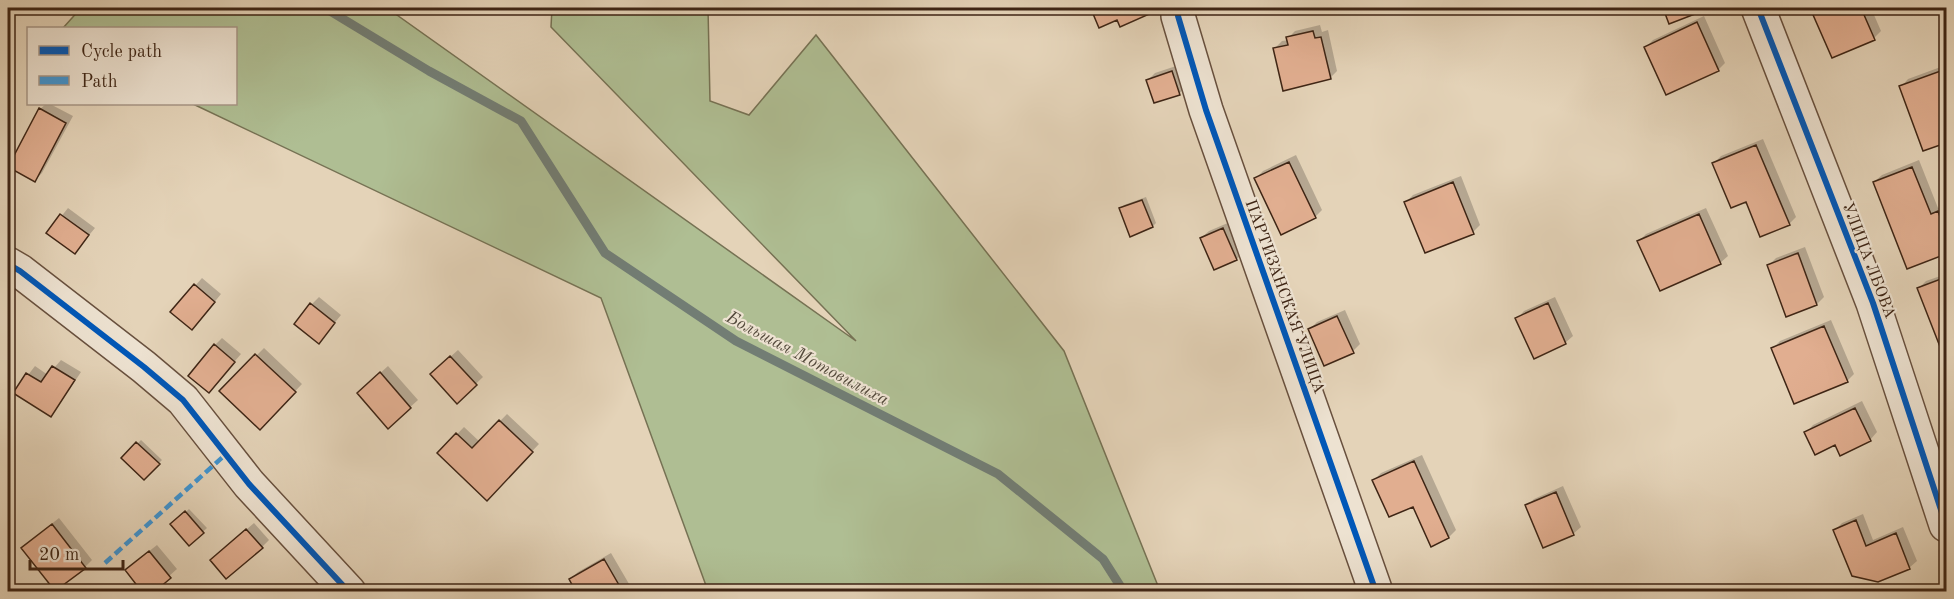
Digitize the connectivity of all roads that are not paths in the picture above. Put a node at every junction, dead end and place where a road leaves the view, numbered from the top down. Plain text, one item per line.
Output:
1 (1179, 8) edge
2 (1758, 8) edge
3 (8, 264) edge
4 (1947, 525) edge
5 (349, 591) edge
6 (1377, 591) edge

1 - 6 street, ПАРТИЗАНСКАЯ УЛИЦА
2 - 4 street, УЛИЦА ЛБОВА
3 - 5 street

